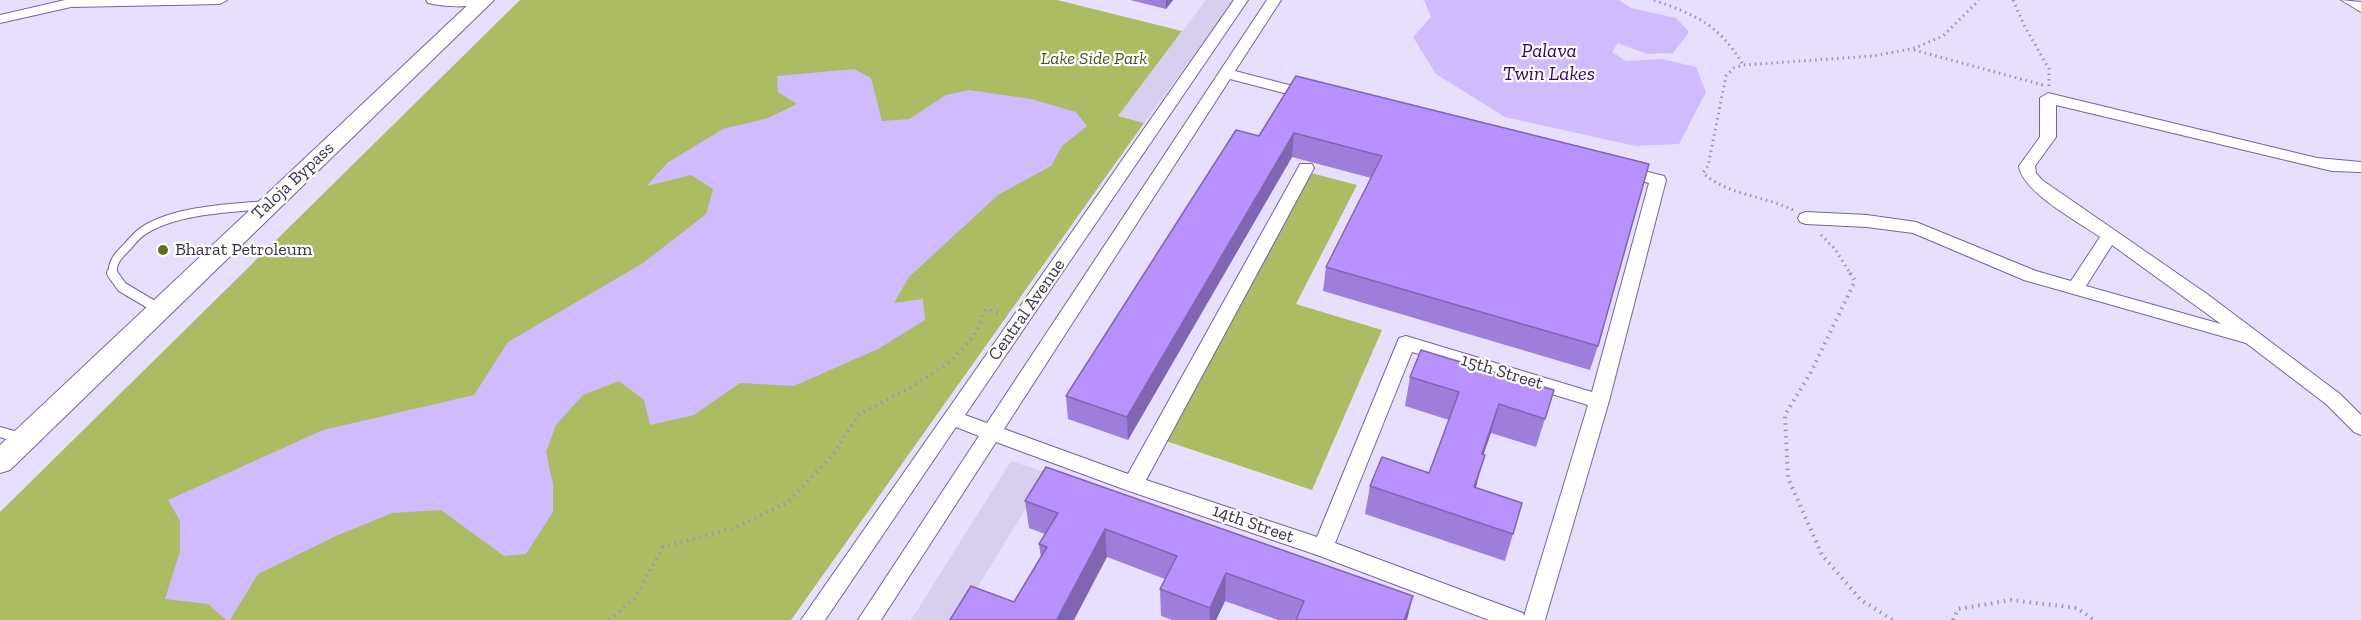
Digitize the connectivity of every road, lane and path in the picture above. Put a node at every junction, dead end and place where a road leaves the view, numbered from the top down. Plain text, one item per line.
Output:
1 (220, 0) edge
2 (433, 0) edge
3 (476, 0) edge
4 (484, 0) edge
5 (1241, 0) edge
6 (1274, 0) edge
7 (1654, 0) edge
8 (1979, 0) edge
9 (2013, 0) edge
10 (2348, 0) edge
11 (2361, 8) edge
12 (0, 19) edge
13 (1910, 49) junction
14 (1743, 65) junction
15 (1226, 74) junction
16 (1328, 99) edge
17 (2361, 167) edge
18 (1306, 168) dead end
19 (1613, 169) edge
20 (267, 205) junction
21 (1806, 218) junction
22 (2109, 236) junction
23 (2076, 288) junction
24 (159, 309) junction
25 (1021, 319) junction
26 (2255, 340) junction
27 (1599, 401) junction
28 (952, 418) junction
29 (2361, 427) edge
30 (0, 432) edge
31 (990, 432) junction
32 (24, 439) junction
33 (0, 462) edge
34 (1133, 483) junction
35 (1323, 548) junction
36 (609, 620) edge
37 (812, 620) edge
38 (869, 620) edge
39 (1515, 620) edge
40 (1534, 620) edge
41 (1893, 620) edge
42 (1953, 620) edge
43 (2094, 620) edge

1 - 12 street
2 - 3 street
4 - 20 main road, Taloja Bypass
5 - 25 street, Central Avenue
6 - 15 street, Central Avenue
7 - 14 path
8 - 13 path
9 - 13 path
10 - 11 street
13 - 14 path
14 - 21 path
15 - 16 street
15 - 31 street, Central Avenue
17 - 22 street
18 - 34 street
19 - 27 street
20 - 24 main road, Taloja Bypass
20 - 24 lane
21 - 23 street
21 - 41 path
22 - 23 street
22 - 26 street
23 - 26 street
24 - 32 main road, Taloja Bypass
25 - 28 street, Central Avenue
25 - 36 path
26 - 29 street
27 - 35 street, 15th Street
27 - 40 street
28 - 31 street, 14th Street
28 - 37 street, Central Avenue
30 - 32 lane
31 - 34 street, 14th Street
31 - 38 street, Central Avenue
32 - 33 main road, Taloja Bypass
34 - 35 street, 14th Street
35 - 39 street, 14th Street
42 - 43 path

